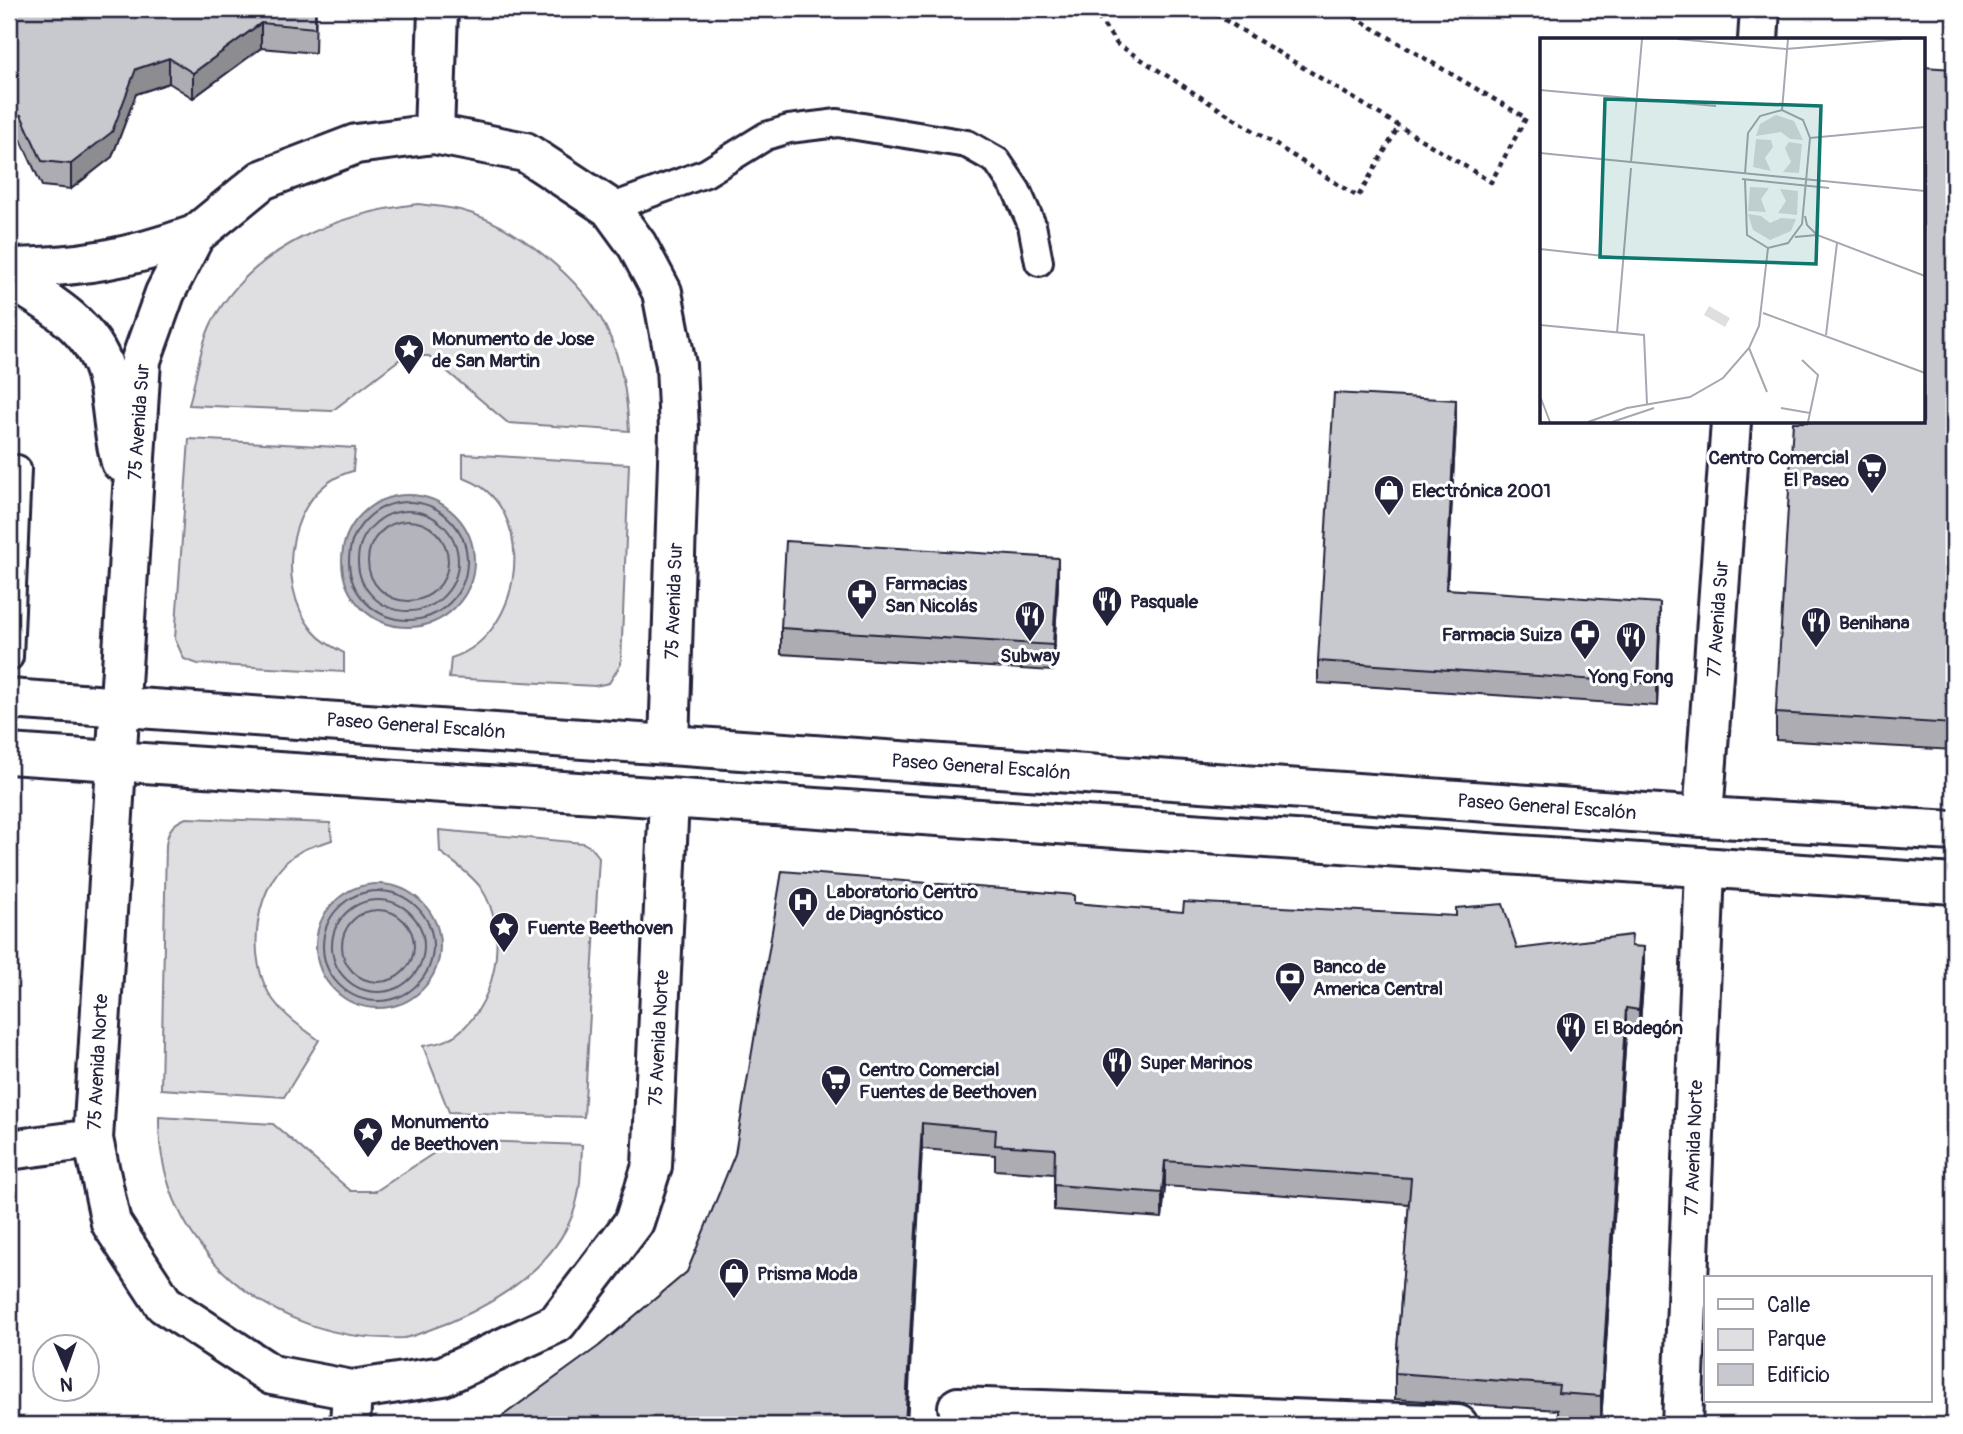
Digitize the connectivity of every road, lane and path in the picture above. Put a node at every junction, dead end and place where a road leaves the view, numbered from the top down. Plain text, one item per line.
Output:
1 (438, 9) edge
2 (1091, 9) edge
3 (1207, 9) edge
4 (1341, 9) edge
5 (1760, 9) edge
6 (1758, 38) edge
7 (1399, 126) junction
8 (434, 134) junction
9 (610, 208) junction
10 (195, 235) junction
11 (1039, 262) dead end
12 (9, 268) edge
13 (9, 278) edge
14 (1731, 424) edge
15 (17, 469) dead end
16 (132, 501) junction
17 (9, 645) edge
18 (9, 657) edge
19 (9, 699) edge
20 (120, 704) junction
21 (669, 744) junction
22 (9, 754) edge
23 (115, 760) junction
24 (669, 799) junction
25 (1703, 817) junction
26 (1954, 831) edge
27 (1705, 870) junction
28 (1954, 884) edge
29 (93, 1139) junction
30 (9, 1150) edge
31 (958, 1407) dead end
32 (351, 1408) edge
33 (1458, 1425) edge
34 (1682, 1425) edge

1 - 8 main road
2 - 7 path
3 - 7 path
4 - 7 path
5 - 6 main road
8 - 9 main road, 75 Avenida Sur
8 - 10 main road, 75 Avenida Sur
9 - 11 lane
9 - 21 main road, 75 Avenida Sur
10 - 12 main road
10 - 16 main road, 75 Avenida Sur
13 - 16 main road
14 - 25 main road, 77 Avenida Sur
15 - 17 lane
16 - 20 main road, 75 Avenida Sur
17 - 18 lane
19 - 20 main road, Paseo General Escalón
20 - 21 main road, Paseo General Escalón
20 - 23 main road, 75 Avenida Sur
21 - 25 main road, Paseo General Escalón
22 - 23 main road
23 - 24 main road
23 - 29 main road, 75 Avenida Norte
24 - 27 main road
24 - 32 main road, 75 Avenida Norte
25 - 26 main road, Paseo General Escalón
27 - 28 main road
27 - 34 main road, 77 Avenida Norte
29 - 30 main road
29 - 32 main road, 75 Avenida Norte
31 - 33 main road

